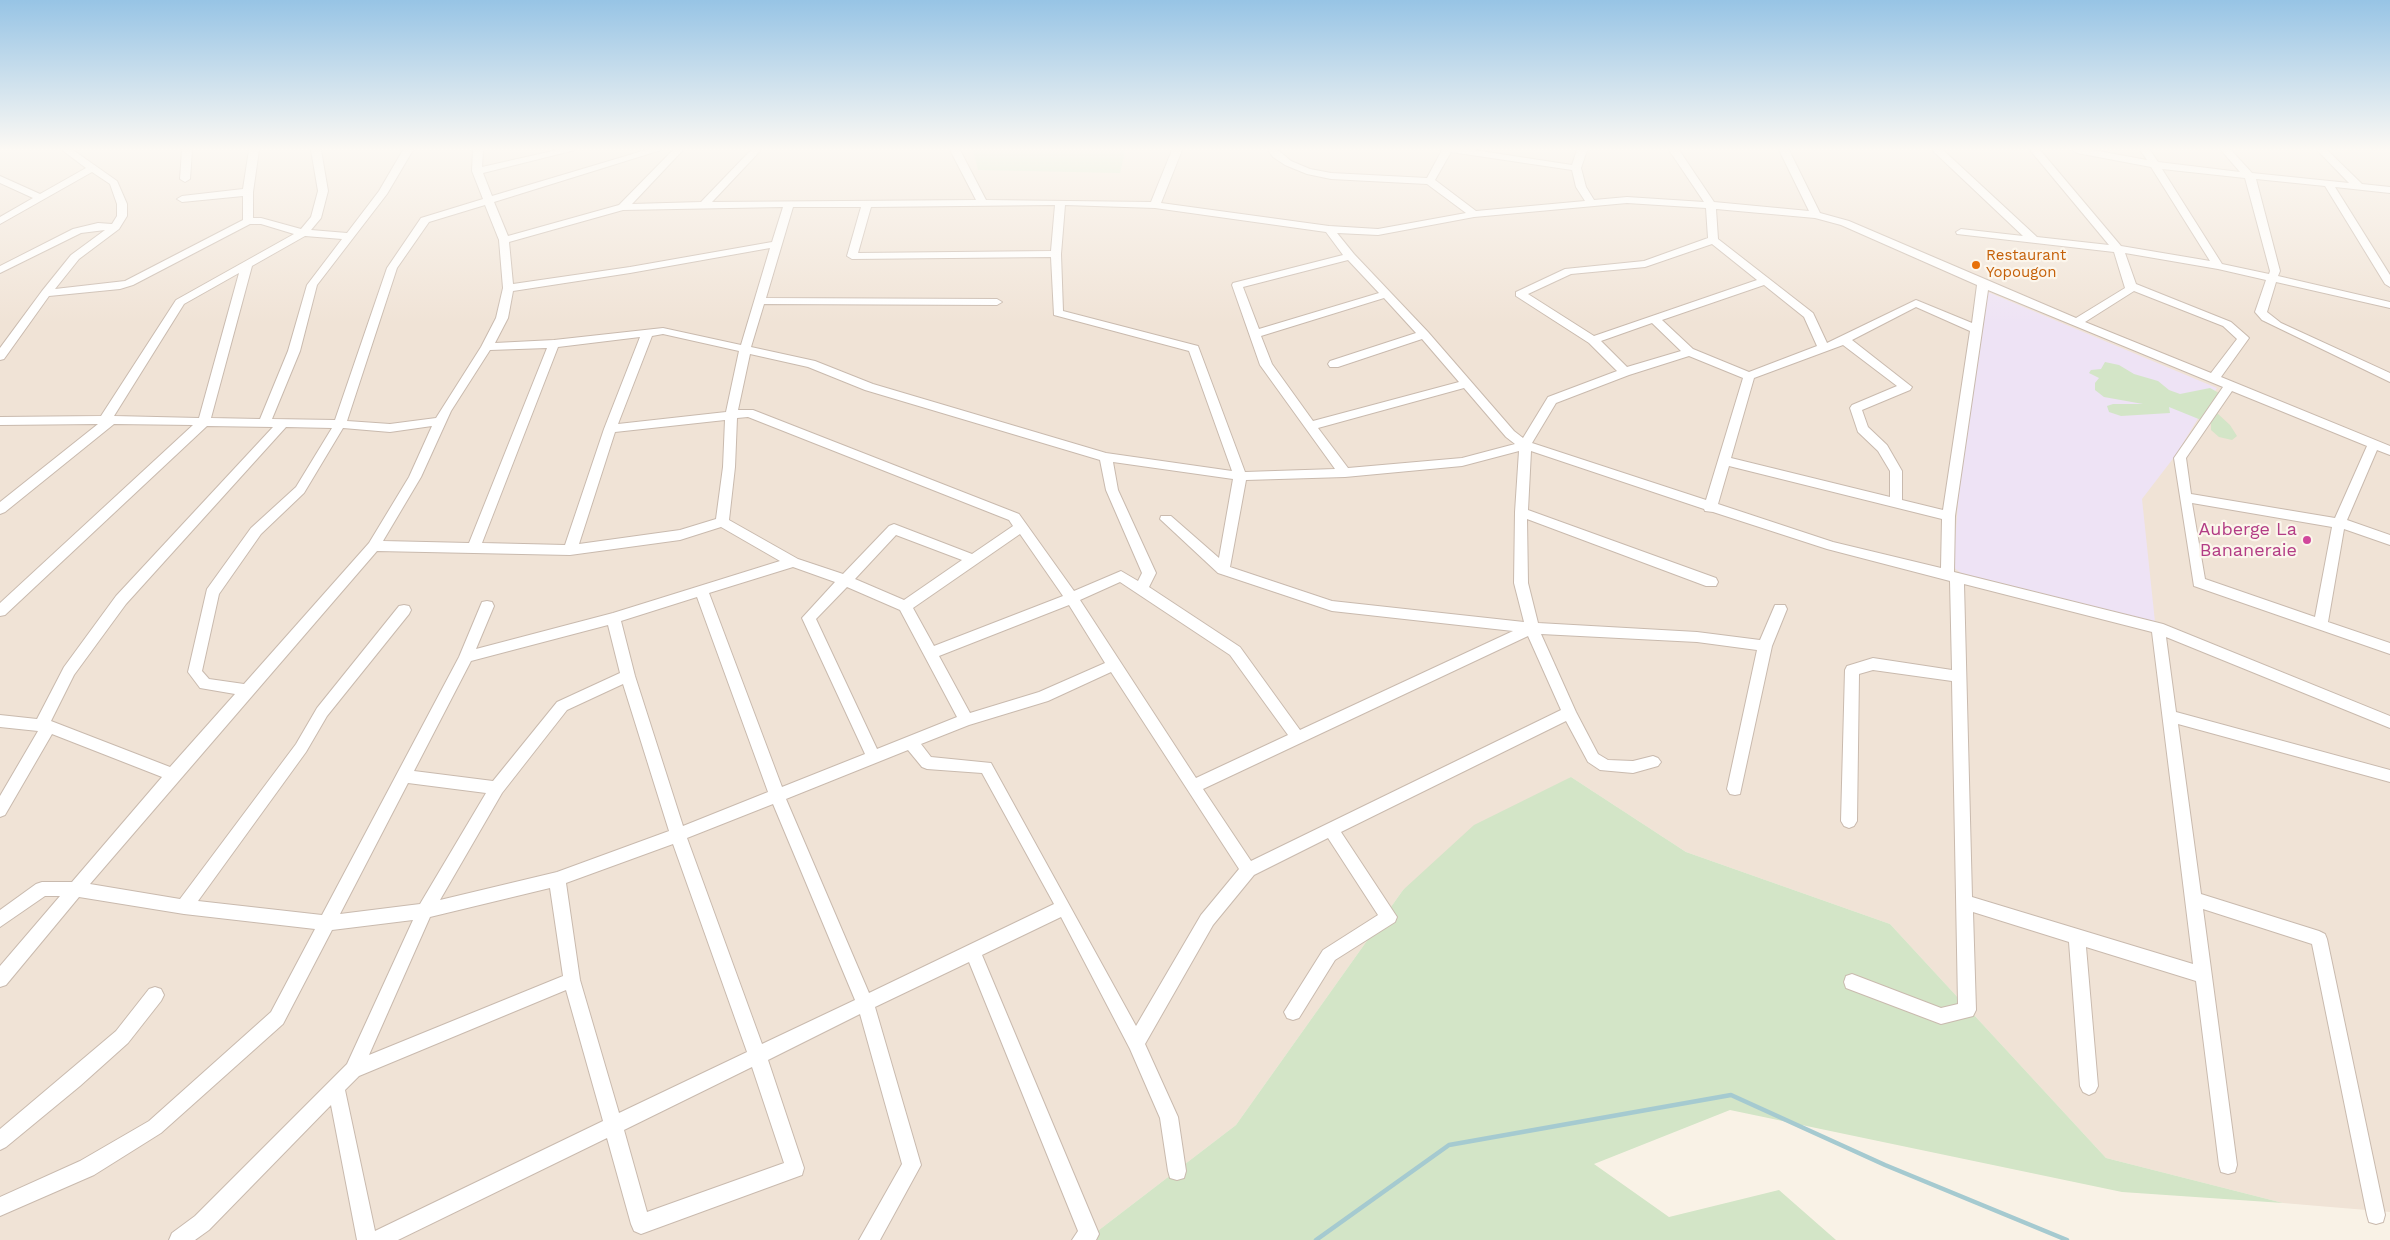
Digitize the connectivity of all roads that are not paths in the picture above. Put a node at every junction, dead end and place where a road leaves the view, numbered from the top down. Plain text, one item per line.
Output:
1 (23, 208) edge
2 (122, 208) edge
3 (248, 208) edge
4 (319, 208) edge
5 (370, 208) edge
6 (464, 208) edge
7 (492, 208) edge
8 (620, 208) edge
9 (788, 208) edge
10 (866, 208) edge
11 (1060, 208) edge
12 (1175, 208) edge
13 (1466, 208) edge
14 (1539, 208) edge
15 (1711, 208) edge
16 (1741, 208) edge
17 (1812, 208) edge
18 (1999, 208) edge
19 (2084, 208) edge
20 (2182, 208) edge
21 (2258, 208) edge
22 (2343, 208) edge
23 (1474, 214) junction
24 (1816, 215) junction
25 (0, 221) edge
26 (248, 221) junction
27 (115, 227) junction
28 (1329, 230) junction
29 (1961, 232) dead end
30 (303, 233) junction
31 (348, 236) junction
32 (504, 240) junction
33 (1714, 240) junction
34 (2034, 240) junction
35 (777, 244) junction
36 (2118, 249) junction
37 (1056, 254) junction
38 (1350, 256) junction
39 (247, 265) junction
40 (2218, 266) junction
41 (0, 270) edge
42 (2272, 277) junction
43 (1764, 281) junction
44 (1982, 284) junction
45 (2390, 284) edge
46 (2131, 286) junction
47 (508, 288) junction
48 (46, 293) junction
49 (1387, 294) junction
50 (759, 301) junction
51 (997, 302) dead end
52 (2390, 305) edge
53 (1654, 319) junction
54 (2076, 323) junction
55 (1975, 329) junction
56 (647, 333) junction
57 (1255, 334) junction
58 (1424, 334) junction
59 (1594, 340) junction
60 (1844, 340) junction
61 (554, 344) junction
62 (487, 347) junction
63 (1823, 347) junction
64 (745, 349) junction
65 (1688, 352) junction
66 (0, 356) edge
67 (1334, 364) dead end
68 (1625, 372) junction
69 (2389, 375) edge
70 (1749, 376) junction
71 (2214, 378) junction
72 (1466, 384) junction
73 (2230, 385) junction
74 (731, 414) junction
75 (108, 420) junction
76 (0, 421) edge
77 (440, 421) junction
78 (204, 422) junction
79 (264, 423) junction
80 (282, 424) junction
81 (340, 424) junction
82 (1310, 426) junction
83 (610, 429) junction
84 (2374, 444) junction
85 (1525, 445) junction
86 (2390, 451) edge
87 (1106, 457) junction
88 (1724, 461) junction
89 (1345, 473) junction
90 (1240, 476) junction
91 (2185, 497) junction
92 (1896, 502) junction
93 (1710, 508) junction
94 (0, 509) edge
95 (1521, 512) junction
96 (1949, 516) junction
97 (1166, 519) dead end
98 (722, 522) junction
99 (2339, 523) junction
100 (1021, 527) junction
101 (2390, 540) edge
102 (374, 546) junction
103 (474, 548) junction
104 (570, 550) junction
105 (972, 559) junction
106 (793, 562) junction
107 (1223, 570) junction
108 (1952, 577) junction
109 (845, 580) junction
110 (1711, 582) dead end
111 (1141, 589) junction
112 (701, 590) junction
113 (1072, 598) junction
114 (487, 606) dead end
115 (905, 606) junction
116 (1780, 609) dead end
117 (404, 610) dead end
118 (0, 611) edge
119 (613, 618) junction
120 (2320, 626) junction
121 (1532, 628) junction
122 (2158, 628) junction
123 (1765, 646) junction
124 (2390, 649) edge
125 (931, 653) junction
126 (466, 657) junction
127 (1114, 666) junction
128 (628, 676) junction
129 (1960, 677) junction
130 (246, 690) junction
131 (1568, 713) junction
132 (2169, 716) junction
133 (966, 720) junction
134 (0, 721) edge
135 (2390, 722) edge
136 (45, 726) junction
137 (1297, 737) junction
138 (911, 742) junction
139 (873, 756) junction
140 (1653, 762) dead end
141 (173, 775) junction
142 (403, 776) junction
143 (2390, 776) edge
144 (1194, 786) junction
145 (497, 788) junction
146 (1735, 790) dead end
147 (777, 795) junction
148 (0, 810) edge
149 (1849, 821) dead end
150 (1331, 830) junction
151 (678, 835) junction
152 (1248, 870) junction
153 (557, 879) junction
154 (74, 889) junction
155 (2193, 899) junction
156 (1965, 902) junction
157 (184, 906) junction
158 (1064, 907) junction
159 (425, 911) junction
160 (0, 920) edge
161 (326, 922) junction
162 (2077, 936) junction
163 (973, 952) junction
164 (2202, 975) junction
165 (0, 979) edge
166 (572, 980) junction
167 (1852, 982) dead end
168 (154, 995) dead end
169 (866, 1005) junction
170 (1293, 1012) dead end
171 (1136, 1043) junction
172 (758, 1057) junction
173 (353, 1070) junction
174 (2089, 1086) dead end
175 (336, 1088) junction
176 (613, 1126) junction
177 (0, 1141) edge
178 (2228, 1164) dead end
179 (1177, 1171) dead end
180 (0, 1207) edge
181 (2376, 1215) dead end
182 (179, 1240) edge
183 (367, 1240) edge
184 (377, 1240) edge
185 (869, 1240) edge
186 (1082, 1240) edge

1 - 25 street
2 - 27 street
3 - 26 street
4 - 30 street
5 - 31 street
6 - 81 street
7 - 32 street
8 - 32 street
9 - 35 street
10 - 37 street
11 - 37 street
12 - 28 street
13 - 23 street
14 - 23 street
15 - 33 street
16 - 24 street
17 - 24 street
18 - 34 street
19 - 36 street
20 - 40 street
21 - 42 street
22 - 45 street
23 - 28 street
24 - 44 street
26 - 30 street
26 - 48 street
27 - 41 street
27 - 48 street
28 - 38 street
29 - 34 street
30 - 31 street
30 - 39 street
31 - 79 street
32 - 47 street
33 - 43 street
33 - 59 street
34 - 36 street
35 - 47 street
35 - 50 street
36 - 40 street
36 - 46 street
37 - 90 street
38 - 49 street
38 - 57 street
39 - 75 street
39 - 78 street
40 - 42 street
42 - 52 street
42 - 69 street
43 - 53 street
43 - 63 street
44 - 54 street
44 - 55 street
46 - 54 street
46 - 71 street
47 - 62 street
48 - 66 street
49 - 57 street
49 - 58 street
50 - 51 street
50 - 64 street
53 - 59 street
53 - 65 street
54 - 71 street
55 - 60 street
55 - 96 street
56 - 61 street
56 - 64 street
56 - 83 street
57 - 82 street
58 - 67 street
58 - 72 street
59 - 68 street
60 - 63 street
60 - 92 street
61 - 62 street
61 - 103 street
62 - 77 street
63 - 70 street
64 - 74 street
64 - 87 street
65 - 68 street
65 - 70 street
68 - 85 street
70 - 88 street
71 - 73 street
72 - 82 street
72 - 85 street
73 - 84 street
73 - 91 street
74 - 83 street
74 - 98 street
74 - 100 street
75 - 76 street
75 - 78 street
75 - 94 street
77 - 81 street
77 - 102 street
78 - 79 street
78 - 118 street
79 - 80 street
80 - 81 street
80 - 136 street
81 - 130 street
82 - 89 street
83 - 104 street
84 - 86 street
84 - 99 street
85 - 89 street
85 - 93 street
85 - 95 street
87 - 90 street
87 - 111 street
88 - 92 street
88 - 93 street
89 - 90 street
90 - 107 street
91 - 99 street
91 - 120 street
92 - 96 street
93 - 108 street
95 - 110 street
95 - 121 street
96 - 108 street
97 - 107 street
98 - 104 street
98 - 106 street
99 - 101 street
99 - 120 street
100 - 105 street
100 - 113 street
102 - 103 street
102 - 130 street
103 - 104 street
105 - 109 street
105 - 115 street
106 - 109 street
106 - 112 street
107 - 121 street
108 - 122 street
108 - 129 street
109 - 115 street
109 - 139 street
111 - 113 street
111 - 137 street
112 - 119 street
112 - 147 street
113 - 125 street
113 - 127 street
114 - 126 street
115 - 125 street
116 - 123 street
117 - 157 street
119 - 126 street
119 - 128 street
120 - 124 street
121 - 123 street
121 - 131 street
121 - 137 street
122 - 132 street
122 - 135 street
123 - 146 street
125 - 133 street
126 - 142 street
127 - 133 street
127 - 144 street
128 - 145 street
128 - 151 street
129 - 149 street
129 - 156 street
130 - 141 street
131 - 140 street
131 - 150 street
132 - 143 street
132 - 155 street
133 - 138 street
134 - 136 street
136 - 141 street
136 - 148 street
137 - 144 street
138 - 139 street
138 - 158 street
139 - 147 street
141 - 154 street
142 - 145 street
142 - 161 street
144 - 152 street
145 - 159 street
147 - 151 street
147 - 169 street
150 - 152 street
150 - 170 street
151 - 153 street
151 - 172 street
152 - 171 street
153 - 159 street
153 - 166 street
154 - 157 street
154 - 160 street
154 - 165 street
155 - 164 street
155 - 181 street
156 - 162 street
156 - 167 street
157 - 161 street
158 - 163 street
158 - 171 street
159 - 161 street
159 - 173 street
161 - 180 street
162 - 164 street
162 - 174 street
163 - 169 street
163 - 186 street
164 - 178 street
166 - 173 street
166 - 176 street
168 - 177 street
169 - 172 street
169 - 185 street
171 - 179 street
172 - 176 street
172 - 176 street
173 - 175 street
175 - 182 street
175 - 183 street
176 - 184 street

